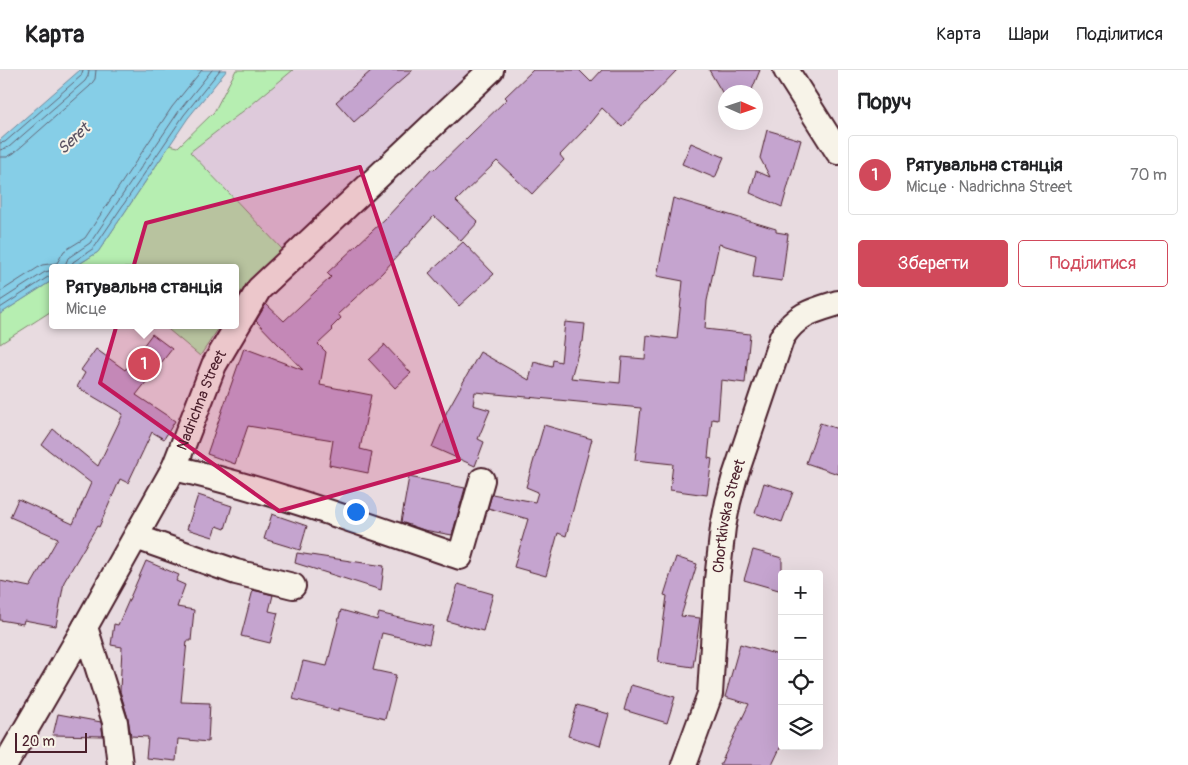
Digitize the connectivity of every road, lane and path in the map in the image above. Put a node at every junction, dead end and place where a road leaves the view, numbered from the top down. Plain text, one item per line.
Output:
1 (491, 70) edge
2 (786, 70) edge
3 (838, 152) edge
4 (838, 303) edge
5 (239, 323) edge
6 (235, 329) edge
7 (174, 468) junction
8 (482, 480) dead end
9 (136, 537) junction
10 (293, 586) dead end
11 (85, 627) junction
12 (5, 765) edge
13 (120, 765) edge
14 (684, 765) edge

1 - 5 street, Nadrichna Street
2 - 3 street
4 - 14 street, Chortkivska Street
6 - 7 street, Nadrichna Street
7 - 8 street
7 - 9 street, Nadrichna Street
9 - 10 street
9 - 11 street, Nadrichna Street
11 - 12 street, Nadrichna Street
11 - 13 street

